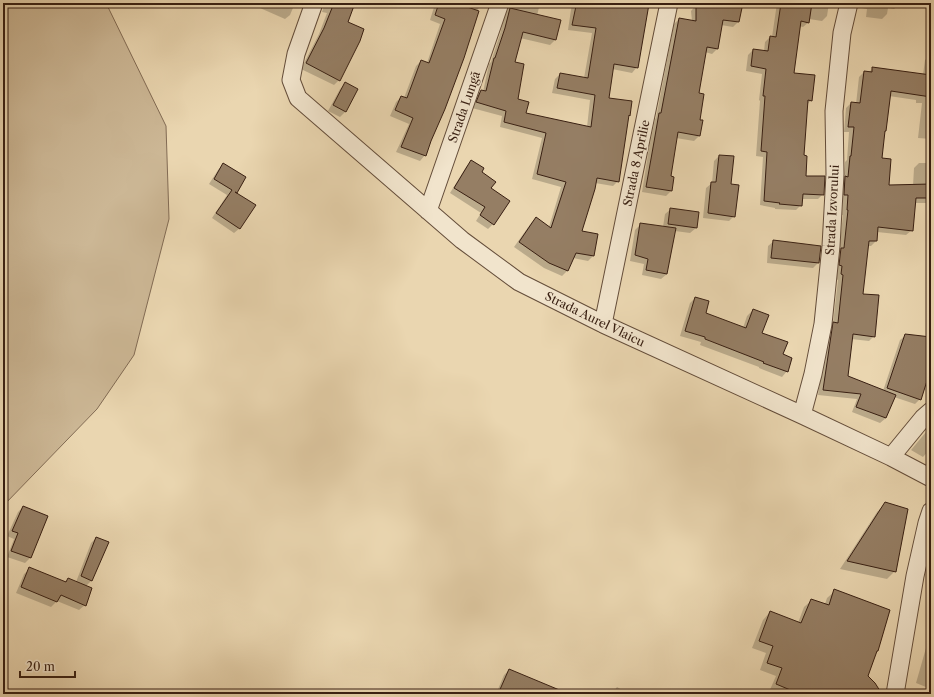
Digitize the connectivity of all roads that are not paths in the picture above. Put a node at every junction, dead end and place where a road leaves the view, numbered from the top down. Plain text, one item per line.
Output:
1 (314, 3) edge
2 (500, 3) edge
3 (669, 3) edge
4 (849, 3) edge
5 (428, 211) junction
6 (603, 324) junction
7 (931, 411) edge
8 (802, 414) junction
9 (892, 458) junction
10 (931, 478) edge
11 (931, 511) edge
12 (895, 694) edge

1 - 5 street, Strada Aurel Vlaicu
2 - 5 street, Strada Lungă
3 - 6 street, Strada 8 Aprilie
4 - 8 street, Strada Izvorului
5 - 6 street, Strada Aurel Vlaicu
6 - 8 street, Strada Aurel Vlaicu
7 - 9 street
8 - 9 street, Strada Aurel Vlaicu
9 - 10 street, Strada Aurel Vlaicu
11 - 12 street

